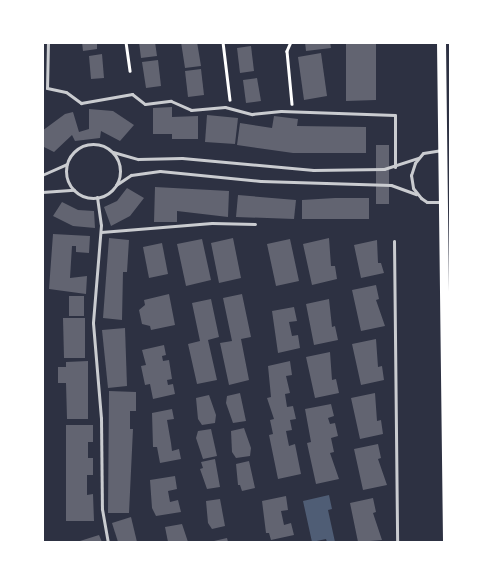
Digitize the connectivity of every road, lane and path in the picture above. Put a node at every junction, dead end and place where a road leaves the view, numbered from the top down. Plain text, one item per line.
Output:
1 (48, 42) edge
2 (126, 42) edge
3 (223, 42) edge
4 (291, 42) edge
5 (441, 42) edge
6 (130, 71) dead end
7 (231, 109) junction
8 (292, 111) junction
9 (442, 150) junction
10 (112, 152) junction
11 (418, 158) junction
12 (67, 164) junction
13 (395, 167) junction
14 (42, 175) edge
15 (116, 185) junction
16 (75, 190) junction
17 (42, 192) edge
18 (416, 194) junction
19 (97, 197) junction
20 (443, 202) junction
21 (255, 224) dead end
22 (101, 232) junction
23 (394, 241) dead end
24 (108, 542) edge
25 (397, 542) edge
26 (447, 542) edge

1 - 7 lane
2 - 6 path
3 - 7 path
4 - 8 path
5 - 9 main road
7 - 8 lane
8 - 13 lane
9 - 11 lane
9 - 20 main road
10 - 12 lane
10 - 13 lane
10 - 15 lane
11 - 13 lane
11 - 18 lane
12 - 14 lane
12 - 16 lane
15 - 18 lane
15 - 19 lane
16 - 17 lane
16 - 19 lane
18 - 20 lane
19 - 22 lane
20 - 26 main road
21 - 22 lane
22 - 24 lane
23 - 25 lane

